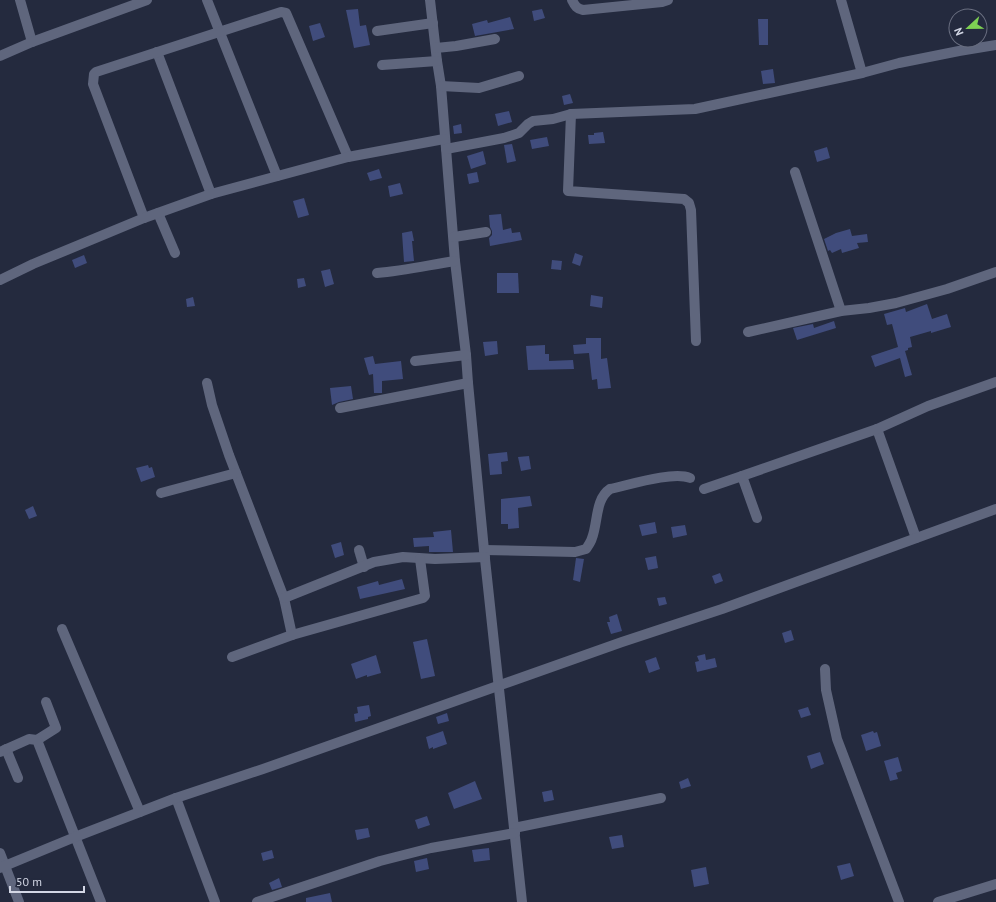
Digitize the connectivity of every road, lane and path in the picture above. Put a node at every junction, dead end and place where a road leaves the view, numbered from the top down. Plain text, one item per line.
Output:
1 (20, 0) edge
2 (146, 0) edge
3 (208, 0) edge
4 (430, 0) edge
5 (572, 0) edge
6 (668, 0) edge
7 (841, 0) edge
8 (433, 23) junction
9 (220, 31) junction
10 (377, 31) dead end
11 (495, 39) dead end
12 (32, 42) junction
13 (996, 46) edge
14 (436, 48) junction
15 (158, 52) junction
16 (0, 56) edge
17 (437, 61) junction
18 (382, 65) dead end
19 (862, 73) junction
20 (519, 76) dead end
21 (441, 86) junction
22 (571, 114) junction
23 (445, 144) junction
24 (348, 157) junction
25 (795, 172) dead end
26 (277, 176) junction
27 (211, 194) junction
28 (158, 213) junction
29 (144, 218) junction
30 (486, 232) dead end
31 (454, 237) junction
32 (175, 253) dead end
33 (455, 261) junction
34 (996, 272) edge
35 (378, 273) dead end
36 (0, 280) edge
37 (841, 311) junction
38 (748, 332) dead end
39 (696, 340) dead end
40 (466, 356) junction
41 (415, 361) dead end
42 (468, 382) junction
43 (996, 382) edge
44 (207, 383) dead end
45 (340, 408) dead end
46 (877, 429) junction
47 (236, 473) junction
48 (742, 476) junction
49 (690, 478) dead end
50 (704, 488) dead end
51 (161, 493) dead end
52 (996, 509) edge
53 (756, 518) dead end
54 (916, 538) junction
55 (359, 550) dead end
56 (484, 553) junction
57 (420, 559) junction
58 (364, 567) junction
59 (284, 598) junction
60 (62, 629) dead end
61 (292, 636) junction
62 (232, 657) dead end
63 (825, 669) dead end
64 (498, 685) junction
65 (46, 702) dead end
66 (37, 740) junction
67 (3, 750) edge
68 (18, 778) dead end
69 (176, 798) junction
70 (661, 798) dead end
71 (140, 812) junction
72 (514, 831) junction
73 (75, 837) junction
74 (0, 853) edge
75 (3, 867) edge
76 (996, 884) edge
77 (19, 902) edge
78 (101, 902) edge
79 (215, 902) edge
80 (257, 902) edge
81 (522, 902) edge
82 (899, 902) edge
83 (938, 902) edge

1 - 12 street
2 - 12 street
3 - 9 street
4 - 8 street
5 - 6 street
7 - 19 street
8 - 10 street
8 - 14 street
9 - 15 street
9 - 24 street
9 - 26 street
11 - 14 street
12 - 16 street
13 - 19 street
14 - 17 street
15 - 27 street
15 - 29 street
17 - 18 street
17 - 21 street
19 - 22 street
20 - 21 street
21 - 23 street
22 - 23 street
22 - 39 street
23 - 24 street
23 - 31 street
24 - 26 street
25 - 37 street
26 - 27 street
27 - 28 street
28 - 29 street
28 - 32 street
29 - 36 street
30 - 31 street
31 - 33 street
33 - 35 street
33 - 40 street
34 - 37 street
37 - 38 street
40 - 41 street
40 - 42 street
42 - 45 street
42 - 56 street
43 - 46 street
44 - 47 street
46 - 48 street
46 - 54 street
47 - 51 street
47 - 59 street
48 - 50 street
48 - 53 street
49 - 56 street
52 - 54 street
54 - 64 street
55 - 58 street
56 - 57 street
56 - 64 street
57 - 58 street
57 - 61 street
58 - 59 street
59 - 61 street
60 - 71 street
61 - 62 street
63 - 82 street
64 - 69 street
64 - 72 street
65 - 66 street
66 - 67 street
66 - 73 street
67 - 68 street
69 - 71 street
69 - 79 street
70 - 72 street
71 - 73 street
72 - 80 street
72 - 81 street
73 - 75 street
73 - 78 street
74 - 75 street
75 - 77 street
76 - 83 street

